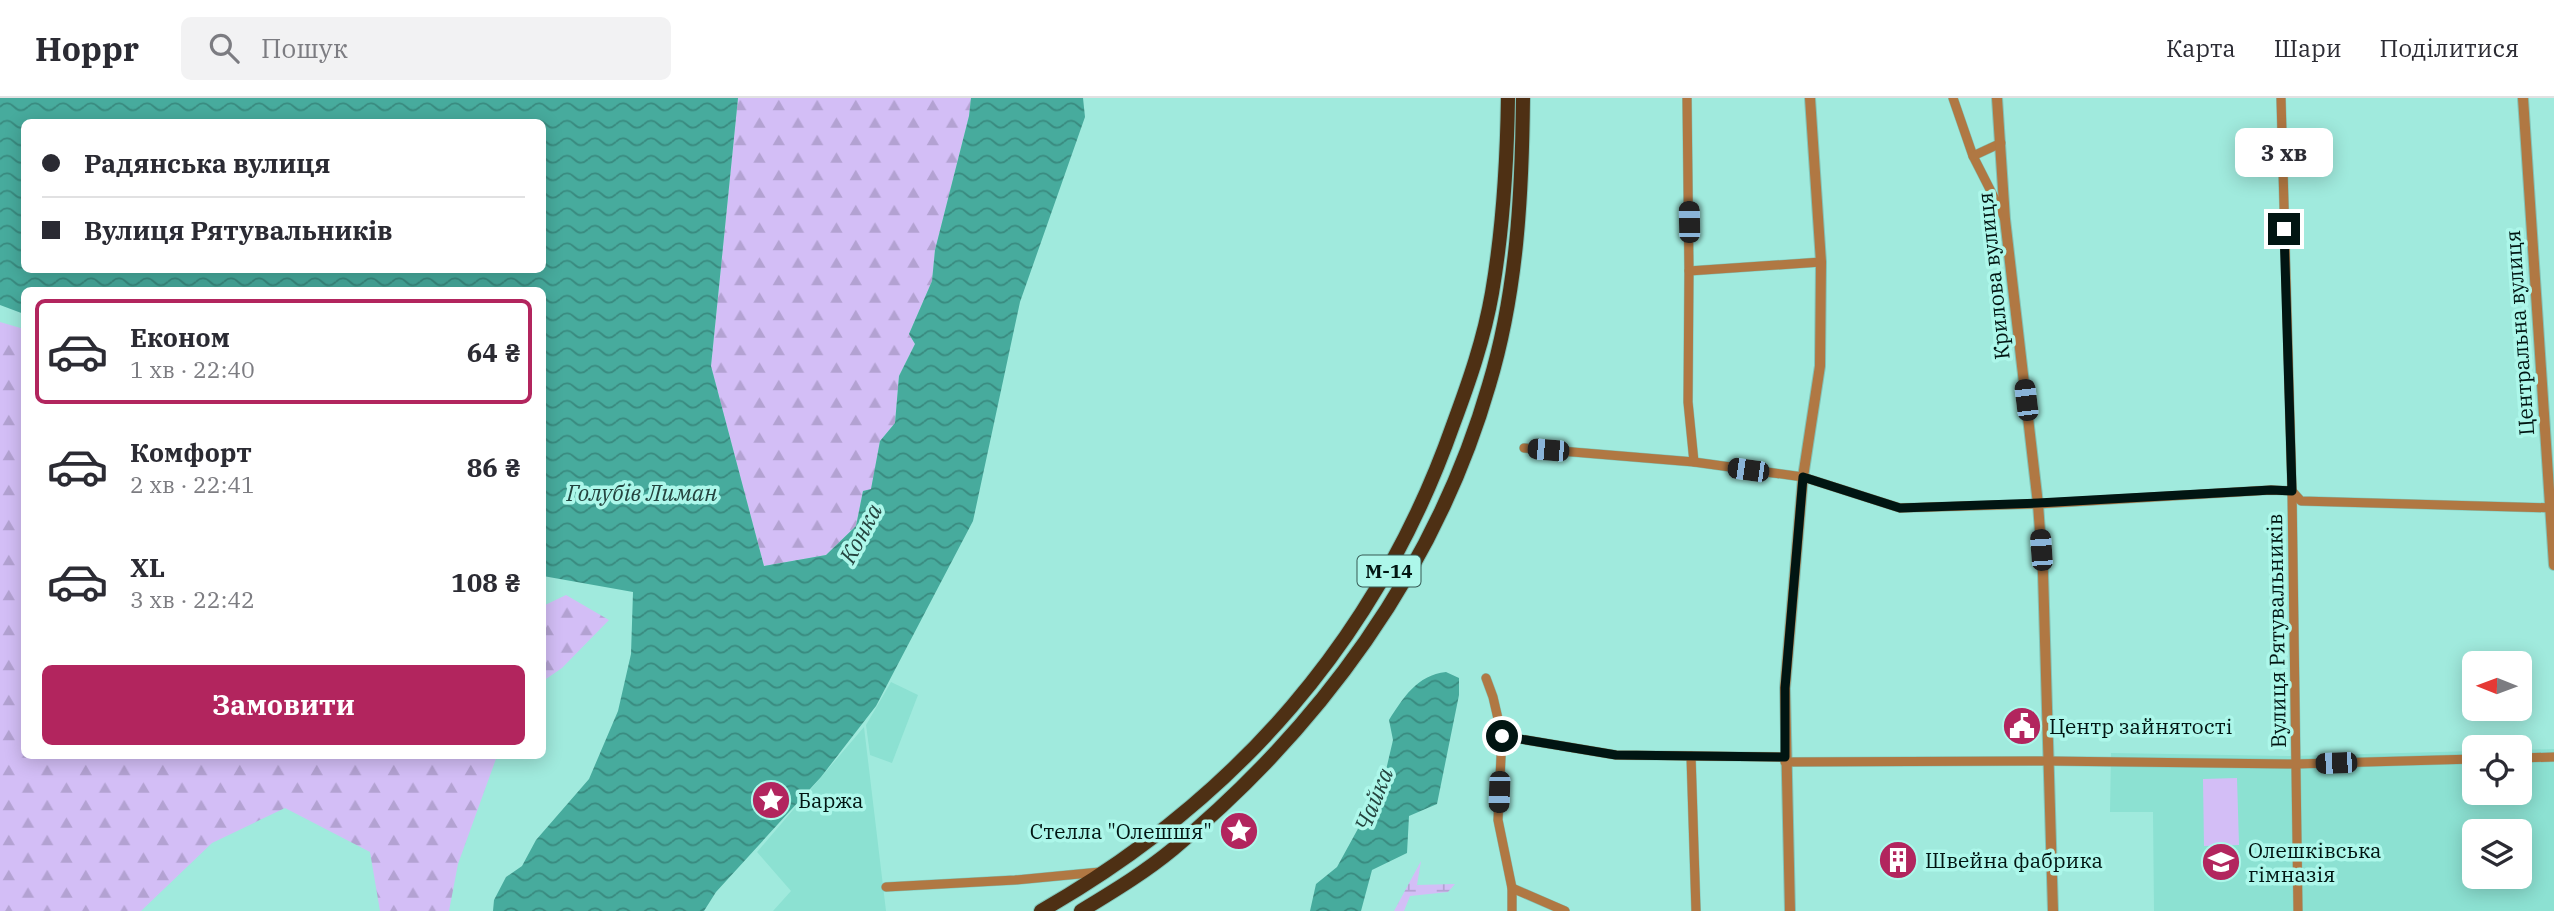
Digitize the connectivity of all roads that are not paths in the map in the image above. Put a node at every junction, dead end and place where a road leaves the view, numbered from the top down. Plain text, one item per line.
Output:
1 (1508, 98) edge
2 (1524, 98) edge
3 (1687, 98) edge
4 (1810, 98) edge
5 (1953, 98) edge
6 (1997, 98) edge
7 (2281, 98) edge
8 (2524, 98) edge
9 (2001, 143) junction
10 (1973, 156) junction
11 (2005, 219) junction
12 (1821, 262) junction
13 (1689, 271) junction
14 (1524, 447) dead end
15 (1693, 462) junction
16 (1803, 477) junction
17 (2292, 491) junction
18 (2038, 503) junction
19 (2552, 509) edge
20 (2554, 565) edge
21 (1486, 678) dead end
22 (1502, 736) junction
23 (1691, 756) junction
24 (2554, 757) edge
25 (2532, 758) edge
26 (1785, 759) junction
27 (2462, 759) edge
28 (2048, 761) junction
29 (2295, 764) junction
30 (1105, 872) junction
31 (886, 887) dead end
32 (1512, 888) junction
33 (1041, 911) edge
34 (1081, 911) edge
35 (1512, 911) edge
36 (1565, 911) edge
37 (1696, 911) edge
38 (1790, 911) edge
39 (2053, 911) edge
40 (2298, 911) edge

1 - 30 highway, М-14
2 - 34 highway, М-14
3 - 13 street
4 - 12 street
5 - 10 street
6 - 9 street, Крилова вулиця
7 - 17 street, Вулиця Рятувальників
8 - 19 street, Центральна вулиця
9 - 10 street
9 - 11 street, Крилова вулиця
10 - 11 street
11 - 18 street, Крилова вулиця
12 - 13 street
12 - 16 street
13 - 15 street
14 - 15 street
15 - 16 street
16 - 18 street
16 - 26 street
17 - 18 street
17 - 19 street
17 - 29 street, Вулиця Рятувальників
18 - 28 street, Крилова вулиця
19 - 20 street, Центральна вулиця
21 - 22 street
22 - 23 street
22 - 32 street
23 - 26 street
23 - 37 street
24 - 25 street
26 - 28 street
26 - 38 street
27 - 29 street
28 - 29 street
28 - 39 street, Крилова вулиця
29 - 40 street, Вулиця Рятувальників
30 - 31 street
30 - 33 highway, М-14
32 - 35 street
32 - 36 street

